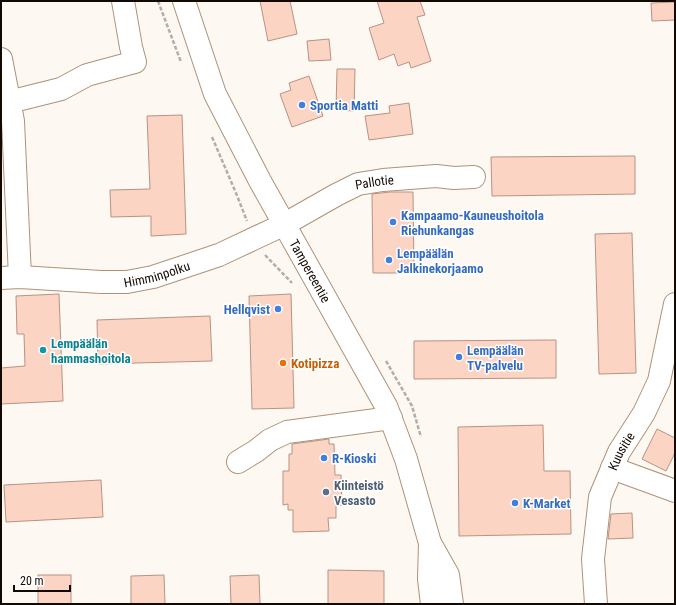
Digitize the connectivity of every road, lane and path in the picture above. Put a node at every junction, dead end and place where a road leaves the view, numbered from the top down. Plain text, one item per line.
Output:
1 (123, 1) edge
2 (158, 1) edge
3 (184, 1) edge
4 (1, 59) edge
5 (184, 69) dead end
6 (8, 115) edge
7 (211, 135) dead end
8 (474, 177) dead end
9 (285, 224) junction
10 (253, 239) junction
11 (10, 277) edge
12 (296, 287) dead end
13 (675, 304) edge
14 (391, 418) junction
15 (238, 462) dead end
16 (612, 468) junction
17 (675, 491) edge
18 (430, 543) junction
19 (432, 604) edge
20 (452, 604) edge
21 (596, 604) edge

1 - 6 street
2 - 5 path
3 - 9 street, Tampereentie
4 - 6 street, Himminpolku
6 - 11 street, Himminpolku
7 - 10 path
8 - 9 street, Pallotie
9 - 10 street, Himminpolku
9 - 14 street, Tampereentie
10 - 11 street, Himminpolku
10 - 12 path
13 - 16 street, Kuusitie
14 - 15 street
14 - 18 street, Tampereentie
16 - 17 street
16 - 21 street, Kuusitie
18 - 19 street, Tampereentie
18 - 20 street, Tampereentie

